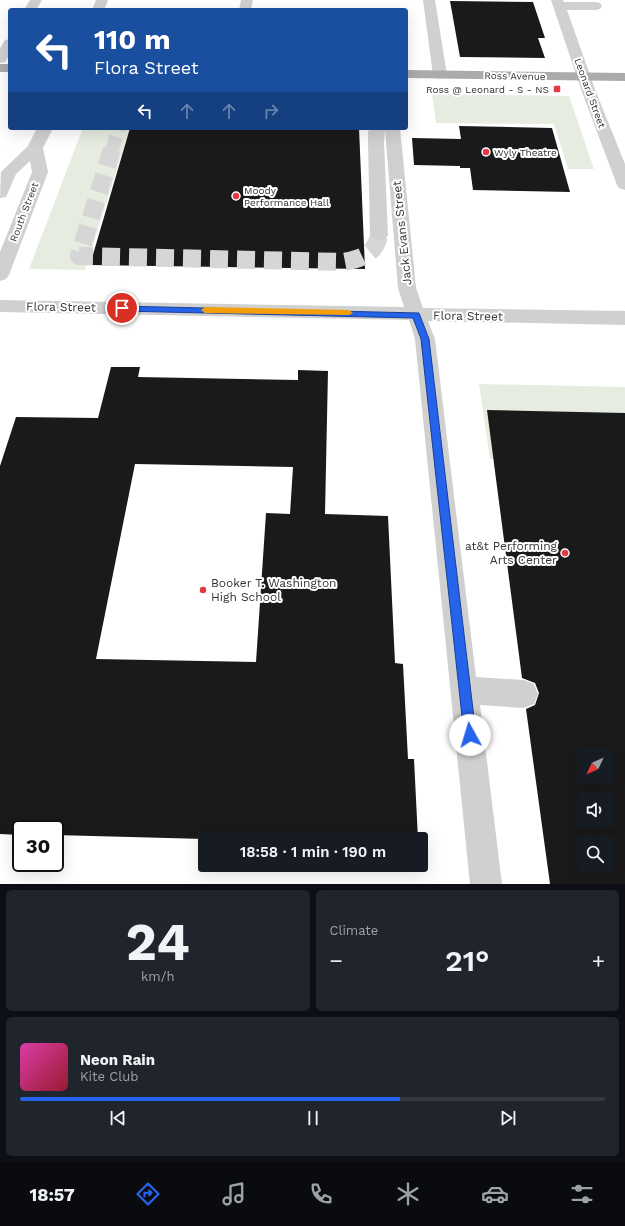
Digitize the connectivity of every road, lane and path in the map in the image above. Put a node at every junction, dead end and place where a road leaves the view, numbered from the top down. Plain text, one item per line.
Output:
1 (429, 0) edge
2 (558, 3) edge
3 (596, 6) dead end
4 (8, 46) edge
5 (0, 59) edge
6 (408, 74) edge
7 (440, 75) junction
8 (584, 77) junction
9 (625, 77) edge
10 (44, 130) edge
11 (377, 130) edge
12 (392, 130) edge
13 (35, 148) junction
14 (5, 172) edge
15 (625, 185) edge
16 (0, 192) edge
17 (379, 235) tunnel mouth
18 (0, 275) edge
19 (0, 306) edge
20 (416, 315) junction
21 (625, 318) edge
22 (465, 690) junction
23 (524, 694) dead end
24 (486, 884) edge

1 - 7 street
2 - 3 street
2 - 8 street, Leonard Street
4 - 5 street
6 - 7 main road, Ross Avenue
7 - 8 main road, Ross Avenue
8 - 9 main road, Ross Avenue
8 - 15 street, Leonard Street
10 - 13 street
11 - 17 street
12 - 20 street, Jack Evans Street
13 - 14 street
13 - 18 street, Routh Street
14 - 16 street
19 - 20 street, Flora Street
20 - 21 street, Flora Street
20 - 22 street, Jack Evans Street
22 - 23 street
22 - 24 street, Jack Evans Street

